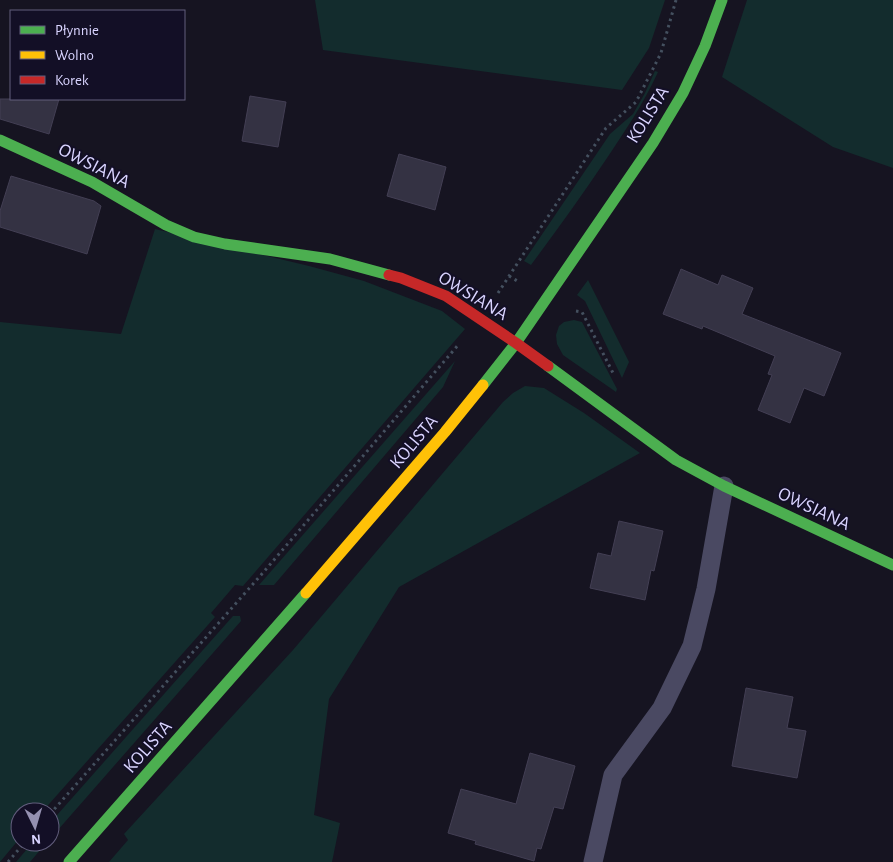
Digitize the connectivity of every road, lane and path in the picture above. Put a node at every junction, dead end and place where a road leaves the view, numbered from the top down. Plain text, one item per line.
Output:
1 (676, 0) edge
2 (722, 0) edge
3 (0, 140) edge
4 (509, 276) junction
5 (547, 299) junction
6 (481, 319) junction
7 (516, 343) junction
8 (616, 416) junction
9 (724, 486) junction
10 (893, 565) edge
11 (60, 803) edge
12 (16, 852) edge
13 (8, 862) edge
14 (69, 862) edge
15 (593, 862) edge

1 - 4 path
2 - 5 street, KOLISTA
3 - 6 street, OWSIANA
4 - 5 path
4 - 6 path
5 - 7 street, KOLISTA
5 - 8 path
6 - 7 street, OWSIANA
6 - 11 path
7 - 8 street, OWSIANA
7 - 14 street, KOLISTA
8 - 9 street, OWSIANA
9 - 10 street, OWSIANA
9 - 15 lane
12 - 13 path

